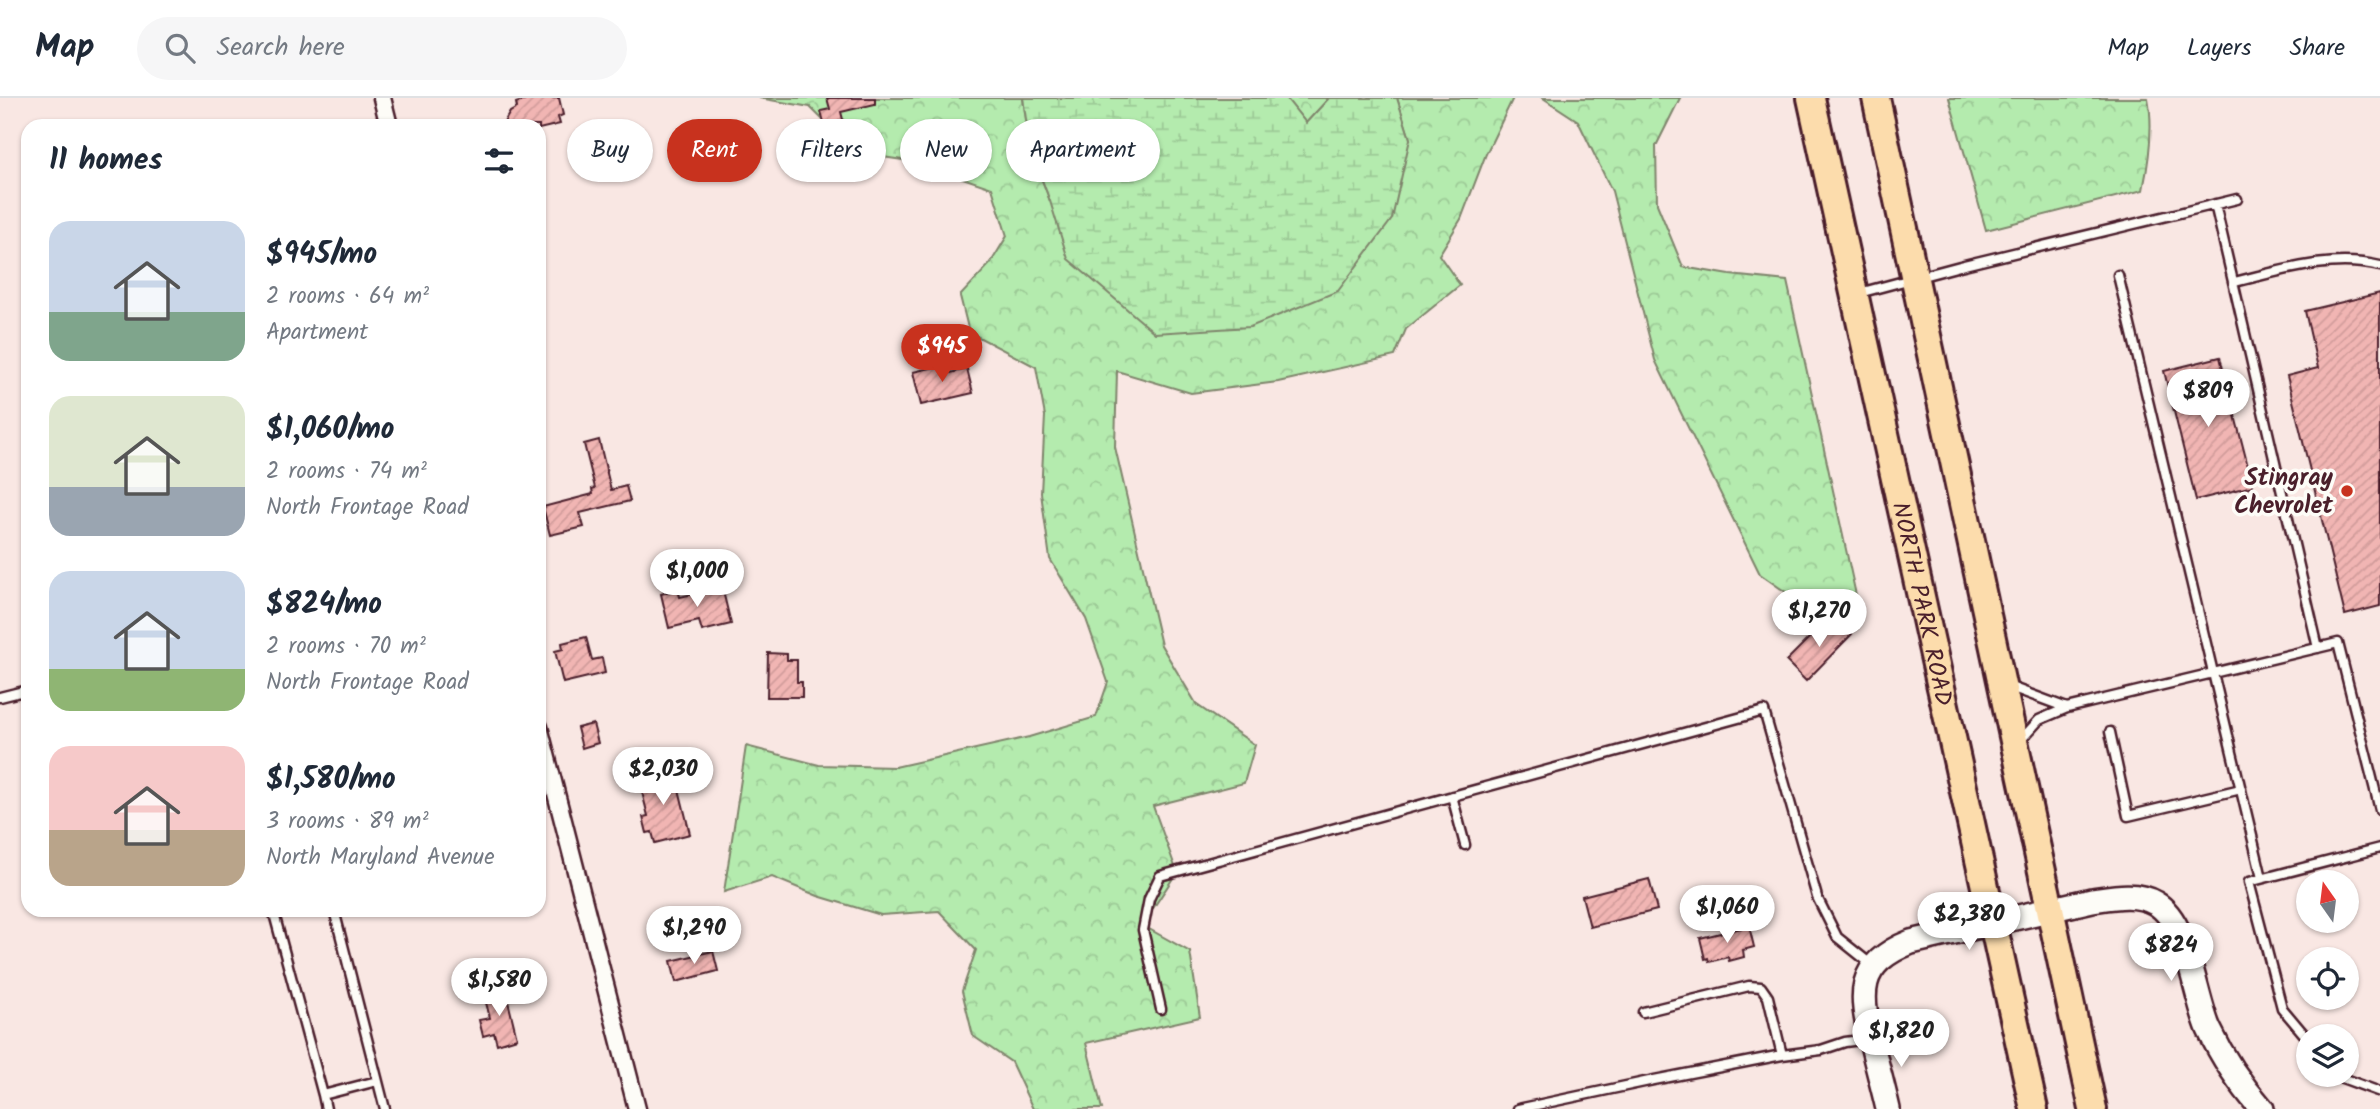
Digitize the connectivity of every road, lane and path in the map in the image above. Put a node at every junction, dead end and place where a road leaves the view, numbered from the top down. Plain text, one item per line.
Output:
1 (382, 98) edge
2 (1811, 98) edge
3 (1876, 98) edge
4 (388, 119) edge
5 (2237, 199) dead end
6 (2215, 205) junction
7 (2380, 266) edge
8 (2118, 275) dead end
9 (1915, 278) junction
10 (2234, 282) junction
11 (1854, 295) junction
12 (2318, 648) junction
13 (2214, 673) junction
14 (2001, 684) junction
15 (21, 692) edge
16 (0, 697) edge
17 (2067, 708) junction
18 (2110, 732) dead end
19 (2014, 748) junction
20 (546, 754) edge
21 (2241, 789) junction
22 (1452, 796) junction
23 (2380, 810) edge
24 (1465, 845) dead end
25 (2380, 848) edge
26 (2262, 878) junction
27 (2049, 911) junction
28 (275, 917) edge
29 (336, 917) edge
30 (1993, 924) junction
31 (1874, 967) junction
32 (1161, 1009) dead end
33 (1643, 1012) dead end
34 (2296, 1025) edge
35 (1871, 1038) junction
36 (1782, 1055) junction
37 (377, 1081) junction
38 (2359, 1084) edge
39 (2380, 1092) edge
40 (323, 1095) junction
41 (326, 1109) edge
42 (385, 1109) edge
43 (637, 1109) edge
44 (1518, 1109) edge
45 (1888, 1109) edge
46 (2034, 1109) edge
47 (2093, 1109) edge
48 (2262, 1109) edge

1 - 4 street
2 - 11 main road, NORTH PARK ROAD
3 - 9 main road
5 - 6 lane
6 - 9 lane
6 - 10 lane
7 - 10 lane
8 - 13 lane
9 - 11 lane
9 - 14 main road
10 - 12 lane
11 - 30 main road, NORTH PARK ROAD
12 - 13 lane
12 - 23 lane
13 - 17 lane
13 - 21 lane
14 - 17 lane
14 - 19 main road
15 - 16 lane
17 - 19 lane
18 - 21 lane
19 - 27 main road
20 - 43 street
21 - 26 lane
22 - 24 lane
22 - 31 lane
22 - 32 lane
25 - 26 lane
26 - 34 lane
27 - 30 street
27 - 47 main road
27 - 48 street
28 - 40 lane
29 - 37 lane
30 - 31 street
30 - 46 main road, NORTH PARK ROAD
31 - 35 street
33 - 36 lane
35 - 36 lane
35 - 45 street
36 - 44 lane
37 - 40 lane
37 - 42 lane
38 - 39 lane
40 - 41 lane

